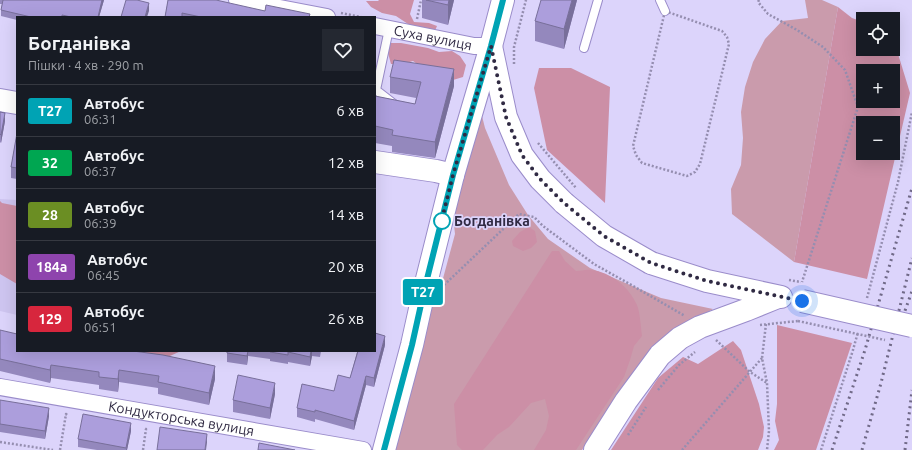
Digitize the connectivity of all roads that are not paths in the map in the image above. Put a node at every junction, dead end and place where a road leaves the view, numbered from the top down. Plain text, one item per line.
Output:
1 (237, 0) edge
2 (503, 0) edge
3 (598, 0) edge
4 (660, 0) edge
5 (665, 11) road end
6 (321, 16) edge
7 (382, 28) edge
8 (491, 46) junction
9 (584, 48) dead end
10 (376, 81) edge
11 (376, 91) edge
12 (0, 100) edge
13 (16, 103) edge
14 (400, 110) edge
15 (376, 162) edge
16 (453, 175) junction
17 (778, 297) junction
18 (912, 326) edge
19 (0, 387) edge
20 (363, 450) edge
21 (384, 450) edge
22 (595, 450) edge

1 - 6 street
2 - 8 main road
3 - 9 lane
4 - 5 lane
7 - 8 street, Суха вулиця
7 - 10 lane
8 - 16 main road
8 - 17 main road, bridge
11 - 14 lane
12 - 13 main road
15 - 16 main road
16 - 21 main road
17 - 18 main road, bridge
17 - 22 main road
19 - 20 street, Кондукторська вулиця

